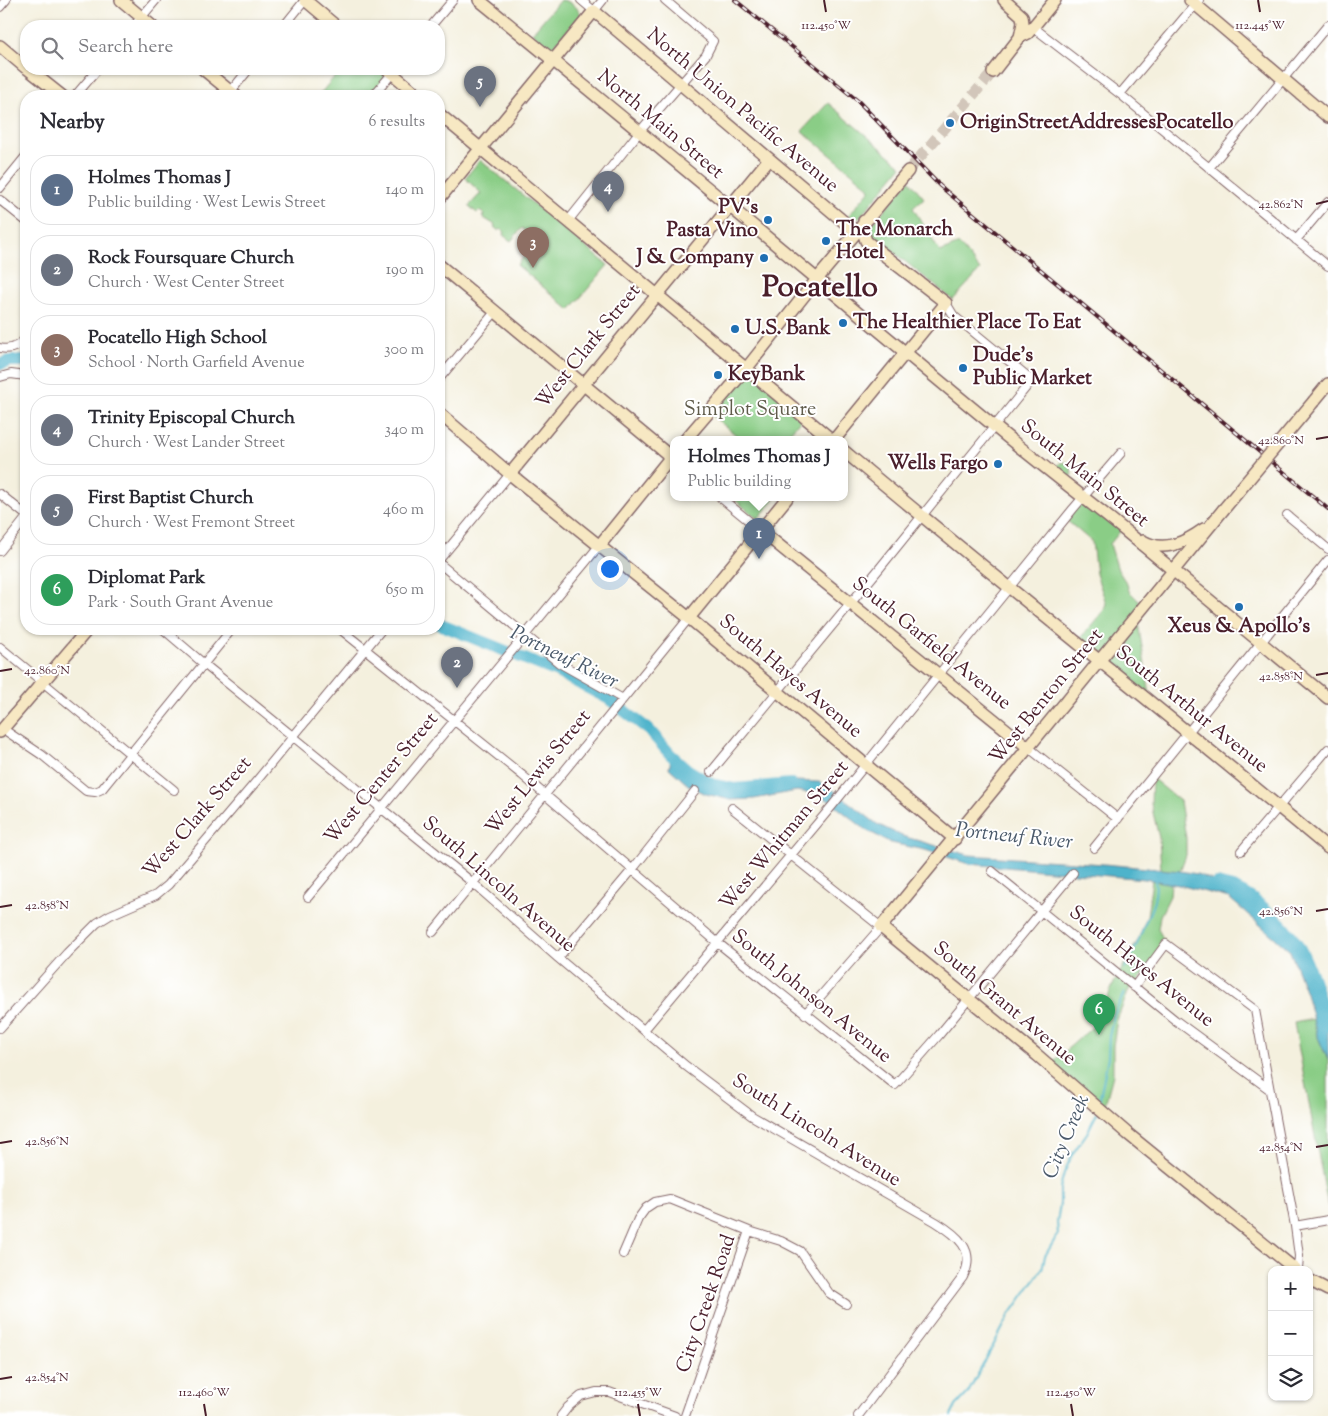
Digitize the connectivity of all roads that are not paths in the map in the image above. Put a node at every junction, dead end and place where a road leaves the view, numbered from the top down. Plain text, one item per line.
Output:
1 (6, 0) edge
2 (121, 0) edge
3 (156, 0) edge
4 (305, 0) edge
5 (453, 0) edge
6 (479, 0) edge
7 (581, 0) edge
8 (603, 0) edge
9 (665, 0) edge
10 (1004, 0) edge
11 (1055, 0) edge
12 (1195, 1) edge
13 (0, 7) edge
14 (594, 11) junction
15 (1045, 13) junction
16 (1022, 16) junction
17 (136, 20) edge
18 (139, 20) edge
19 (289, 20) edge
20 (329, 20) edge
21 (435, 20) edge
22 (1328, 25) edge
23 (1033, 27) junction
24 (1020, 37) junction
25 (0, 46) edge
26 (553, 60) junction
27 (20, 62) edge
28 (993, 72) tunnel mouth
29 (36, 75) edge
30 (93, 75) edge
31 (209, 75) edge
32 (245, 75) edge
33 (388, 75) edge
34 (396, 75) edge
35 (1283, 79) junction
36 (682, 84) junction
37 (54, 90) edge
38 (80, 90) edge
39 (226, 90) edge
40 (234, 90) edge
41 (377, 90) edge
42 (412, 90) edge
43 (1120, 94) junction
44 (1328, 117) edge
45 (445, 119) edge
46 (640, 131) junction
47 (480, 149) junction
48 (769, 159) junction
49 (20, 163) edge
50 (1209, 168) junction
51 (908, 171) tunnel mouth
52 (0, 188) edge
53 (445, 192) edge
54 (0, 200) edge
55 (1328, 202) edge
56 (729, 207) junction
57 (20, 216) edge
58 (568, 221) junction
59 (864, 221) junction
60 (856, 232) junction
61 (1296, 240) junction
62 (866, 241) junction
63 (845, 245) junction
64 (1328, 266) edge
65 (445, 270) edge
66 (818, 278) junction
67 (657, 295) junction
68 (946, 303) junction
69 (495, 312) junction
70 (20, 344) edge
71 (0, 348) edge
72 (906, 352) junction
73 (746, 369) junction
74 (445, 372) edge
75 (20, 375) edge
76 (0, 378) edge
77 (1328, 384) edge
78 (583, 385) junction
79 (445, 418) edge
80 (994, 426) junction
81 (688, 436) edge
82 (828, 436) edge
83 (836, 436) edge
84 (1121, 453) dead end
85 (670, 454) edge
86 (848, 454) edge
87 (670, 460) edge
88 (510, 474) junction
89 (0, 494) edge
90 (1082, 498) junction
91 (725, 501) edge
92 (784, 501) edge
93 (20, 512) edge
94 (1287, 514) dead end
95 (921, 516) junction
96 (1215, 520) junction
97 (20, 525) edge
98 (760, 530) junction
99 (1127, 533) junction
100 (599, 546) junction
101 (1328, 549) edge
102 (0, 551) edge
103 (445, 554) edge
104 (1328, 560) edge
105 (445, 566) edge
106 (1174, 572) junction
107 (1010, 587) junction
108 (851, 603) junction
109 (689, 618) junction
110 (83, 635) edge
111 (170, 635) edge
112 (227, 635) edge
113 (347, 635) edge
114 (377, 635) edge
115 (526, 635) junction
116 (1261, 642) junction
117 (0, 647) edge
118 (365, 650) junction
119 (1100, 660) junction
120 (204, 664) junction
121 (939, 675) junction
122 (43, 682) junction
123 (777, 691) junction
124 (1328, 698) edge
125 (623, 699) junction
126 (456, 720) junction
127 (2, 731) edge
128 (1189, 732) junction
129 (293, 736) junction
130 (1029, 748) junction
131 (1328, 749) edge
132 (131, 754) junction
133 (866, 764) junction
134 (710, 772) dead end
135 (174, 790) dead end
136 (694, 791) dead end
137 (545, 794) junction
138 (382, 808) junction
139 (732, 808) dead end
140 (1280, 808) junction
141 (1118, 820) junction
142 (952, 842) junction
143 (1094, 848) dead end
144 (1328, 848) edge
145 (1242, 851) dead end
146 (790, 855) junction
147 (632, 870) junction
148 (992, 871) dead end
149 (1073, 873) dead end
150 (473, 883) junction
151 (308, 897) dead end
152 (1042, 912) junction
153 (881, 927) junction
154 (433, 932) dead end
155 (718, 943) junction
156 (558, 958) junction
157 (1134, 987) junction
158 (968, 998) junction
159 (805, 1014) junction
160 (0, 1028) edge
161 (644, 1030) junction
162 (1269, 1089) junction
163 (1328, 1220) edge
164 (1295, 1226) junction
165 (749, 1231) junction
166 (622, 1254) dead end
167 (1292, 1266) edge
168 (1298, 1266) edge
169 (1313, 1282) edge
170 (1328, 1290) edge
171 (846, 1304) dead end
172 (561, 1416) edge
173 (675, 1416) edge
174 (685, 1416) edge
175 (858, 1416) edge

1 - 13 street
2 - 17 street
3 - 18 street
4 - 19 street
4 - 20 street
5 - 21 street
6 - 26 street, North Main Street
7 - 14 street, North Union Pacific Avenue
8 - 14 street
9 - 36 street
10 - 16 street
11 - 15 street
12 - 35 street
12 - 43 street
14 - 26 street
14 - 36 street, North Union Pacific Avenue
15 - 16 street
15 - 23 street
16 - 24 street
22 - 35 street
23 - 24 street
23 - 43 street
24 - 28 street
25 - 27 street
26 - 46 street, North Main Street
26 - 47 street
29 - 37 street
30 - 38 street
31 - 39 street
32 - 40 street
33 - 41 street
34 - 42 street
35 - 44 street
35 - 50 street
36 - 46 street
36 - 48 street, North Union Pacific Avenue
43 - 50 street
45 - 47 street
46 - 56 street, North Main Street
46 - 58 street
47 - 53 street
47 - 58 street
48 - 56 street, West Clark Street
48 - 60 street, North Union Pacific Avenue
49 - 52 street
50 - 61 street
51 - 59 street
54 - 57 street
55 - 61 street
56 - 66 street, North Main Street
56 - 67 street, West Clark Street
58 - 67 street
59 - 60 street
59 - 62 street
60 - 63 street
61 - 64 street
62 - 63 street
62 - 68 street
63 - 66 street
65 - 69 street
66 - 72 street, South Main Street
66 - 73 street
67 - 73 street
67 - 78 street, West Clark Street
68 - 72 street
68 - 80 street
69 - 74 street
69 - 78 street
70 - 71 street
72 - 80 street, South Main Street
72 - 83 street
73 - 81 street
73 - 82 street
75 - 76 street
77 - 96 street, West Benton Street, bridge
78 - 85 street
78 - 88 street, West Clark Street
79 - 88 street, South Hayes Avenue
80 - 90 street, South Main Street
80 - 95 street
84 - 90 street, West Whitman Street
86 - 95 street, South Arthur Avenue
87 - 100 street, West Center Street
88 - 100 street, South Hayes Avenue
88 - 103 street, West Clark Street
89 - 93 street
90 - 99 street, South Main Street
90 - 107 street, West Whitman Street
91 - 98 street, South Garfield Avenue
92 - 98 street, West Lewis Street
94 - 101 street
95 - 107 street, South Arthur Avenue
95 - 108 street
96 - 99 street
96 - 106 street, West Benton Street
97 - 102 street
98 - 108 street, South Garfield Avenue
98 - 109 street, West Lewis Street
99 - 106 street, South Main Street
100 - 109 street, South Hayes Avenue
100 - 115 street, West Center Street
104 - 116 street
105 - 115 street
106 - 116 street, South Main Street
106 - 119 street, West Benton Street
107 - 119 street, South Arthur Avenue
107 - 121 street, West Whitman Street
108 - 121 street, South Garfield Avenue
108 - 123 street
109 - 123 street, South Hayes Avenue
109 - 125 street, West Lewis Street
110 - 122 street
111 - 120 street, South Lincoln Avenue
112 - 120 street
113 - 118 street, South Johnson Avenue
114 - 118 street, West Clark Street
115 - 125 street
115 - 126 street, West Center Street
116 - 124 street, South Main Street
116 - 128 street
117 - 122 street
118 - 126 street, South Johnson Avenue
118 - 129 street, West Clark Street
119 - 128 street, South Arthur Avenue
119 - 130 street, West Benton Street
120 - 129 street, South Lincoln Avenue
120 - 132 street
121 - 130 street, South Garfield Avenue
121 - 133 street, West Whitman Street
122 - 127 street
122 - 132 street
123 - 133 street, South Hayes Avenue
123 - 134 street
125 - 137 street, West Lewis Street
126 - 137 street, South Johnson Avenue
126 - 138 street, West Center Street
127 - 132 street
128 - 140 street, South Arthur Avenue
128 - 141 street
129 - 138 street, South Lincoln Avenue
129 - 160 street, West Clark Street
130 - 141 street, South Garfield Avenue
130 - 142 street, West Benton Street
131 - 140 street
132 - 135 street
133 - 142 street, South Hayes Avenue
133 - 146 street, West Whitman Street
136 - 147 street
137 - 147 street, South Johnson Avenue
137 - 150 street, West Lewis Street
138 - 150 street, South Lincoln Avenue
138 - 151 street, West Center Street
139 - 146 street, South Grant Avenue
140 - 144 street, South Arthur Avenue
140 - 145 street
141 - 143 street
142 - 153 street, West Benton Street
146 - 153 street, South Grant Avenue
146 - 155 street, West Whitman Street
147 - 155 street, South Johnson Avenue
147 - 156 street
148 - 152 street, South Hayes Avenue
149 - 152 street
150 - 154 street, West Lewis Street
150 - 156 street, South Lincoln Avenue
152 - 157 street, South Hayes Avenue
152 - 158 street
153 - 158 street, South Grant Avenue
153 - 159 street, West Benton Street
155 - 159 street, South Johnson Avenue
155 - 161 street, West Whitman Street
156 - 161 street, South Lincoln Avenue
157 - 162 street, South Hayes Avenue
157 - 162 street
158 - 159 street, South Johnson Avenue
158 - 167 street, South Grant Avenue
161 - 175 street, South Lincoln Avenue
162 - 164 street
163 - 164 street
164 - 168 street
165 - 166 street
165 - 171 street
165 - 174 street, City Creek Road
169 - 170 street
172 - 173 street

